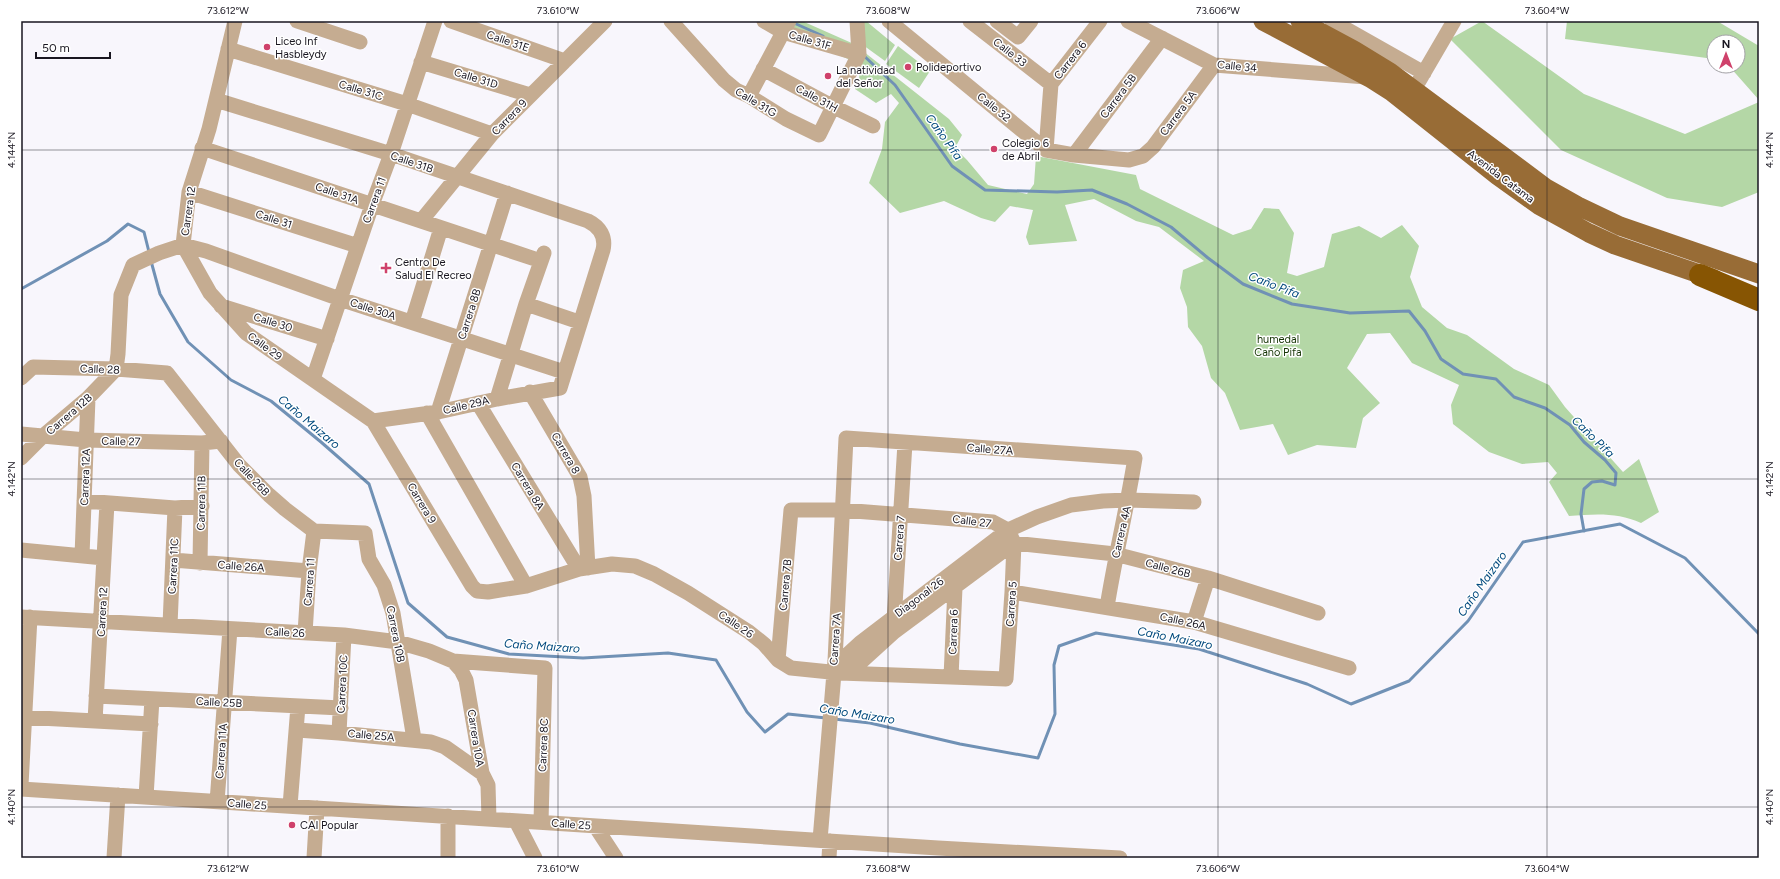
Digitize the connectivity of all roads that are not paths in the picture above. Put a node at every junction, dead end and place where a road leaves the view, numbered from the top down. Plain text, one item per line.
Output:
1 (235, 21) edge
2 (297, 21) edge
3 (435, 21) edge
4 (450, 21) edge
5 (606, 21) edge
6 (671, 21) edge
7 (764, 21) edge
8 (857, 21) edge
9 (889, 21) edge
10 (970, 21) edge
11 (997, 21) edge
12 (1031, 21) edge
13 (1100, 21) edge
14 (1128, 21) edge
15 (1263, 21) edge
16 (1300, 21) edge
17 (1332, 21) edge
18 (1454, 21) edge
19 (786, 27) edge
20 (1162, 38) junction
21 (360, 42) dead end
22 (228, 49) junction
23 (1318, 50) junction
24 (859, 54) junction
25 (565, 61) junction
26 (421, 62) junction
27 (1214, 65) junction
28 (763, 68) junction
29 (1308, 72) junction
30 (1424, 73) junction
31 (1370, 78) junction
32 (1051, 84) junction
33 (1413, 90) junction
34 (530, 95) junction
35 (749, 96) junction
36 (216, 100) junction
37 (407, 104) junction
38 (832, 106) junction
39 (873, 126) dead end
40 (492, 134) junction
41 (202, 148) junction
42 (1046, 150) junction
43 (391, 154) junction
44 (1074, 155) junction
45 (1138, 158) joint
46 (456, 177) junction
47 (189, 192) junction
48 (507, 193) junction
49 (372, 205) junction
50 (421, 221) junction
51 (441, 228) junction
52 (491, 244) junction
53 (358, 246) junction
54 (177, 247) junction
55 (1759, 274) edge
56 (1700, 275) junction
57 (1759, 293) edge
58 (340, 299) junction
59 (1759, 300) edge
60 (526, 304) junction
61 (220, 305) junction
62 (412, 322) junction
63 (579, 322) junction
64 (461, 338) junction
65 (326, 339) junction
66 (510, 354) junction
67 (116, 369) junction
68 (564, 372) junction
69 (166, 373) joint
70 (21, 378) edge
71 (314, 379) junction
72 (530, 392) junction
73 (88, 398) junction
74 (497, 399) junction
75 (478, 402) junction
76 (432, 412) junction
77 (373, 421) junction
78 (21, 434) edge
79 (44, 436) junction
80 (846, 438) joint
81 (86, 440) junction
82 (221, 441) junction
83 (202, 443) junction
84 (905, 443) junction
85 (21, 458) edge
86 (1135, 458) joint
87 (1128, 500) junction
88 (84, 501) junction
89 (1194, 502) dead end
90 (107, 503) junction
91 (202, 506) junction
92 (175, 508) junction
93 (791, 510) joint
94 (842, 510) junction
95 (901, 514) junction
96 (314, 531) junction
97 (1011, 536) junction
98 (21, 550) edge
99 (1115, 554) junction
100 (82, 556) junction
101 (104, 558) junction
102 (173, 560) junction
103 (200, 563) junction
104 (583, 568) junction
105 (309, 571) junction
106 (1208, 578) junction
107 (472, 586) joint
108 (526, 586) junction
109 (955, 588) junction
110 (1012, 592) junction
111 (1106, 606) junction
112 (1318, 613) dead end
113 (894, 616) junction
114 (26, 617) edge
115 (101, 621) junction
116 (1194, 622) junction
117 (170, 625) junction
118 (230, 629) junction
119 (894, 632) junction
120 (305, 633) junction
121 (344, 635) junction
122 (398, 642) junction
123 (778, 660) junction
124 (452, 661) junction
125 (545, 668) joint
126 (1350, 668) dead end
127 (841, 673) junction
128 (951, 677) junction
129 (1006, 679) joint
130 (96, 696) junction
131 (152, 699) junction
132 (225, 702) junction
133 (298, 706) junction
134 (341, 708) junction
135 (23, 717) edge
136 (95, 721) junction
137 (150, 724) junction
138 (296, 730) junction
139 (339, 732) junction
140 (414, 739) junction
141 (482, 773) junction
142 (21, 784) edge
143 (21, 789) edge
144 (118, 795) junction
145 (146, 797) junction
146 (217, 802) junction
147 (290, 806) junction
148 (317, 808) junction
149 (448, 816) junction
150 (489, 819) junction
151 (516, 821) junction
152 (541, 822) junction
153 (595, 826) junction
154 (825, 840) junction
155 (938, 853) edge
156 (114, 858) edge
157 (314, 858) edge
158 (448, 858) edge
159 (535, 858) edge
160 (616, 858) edge
161 (829, 858) edge
162 (1120, 858) edge

1 - 22 street, Carrera 12
2 - 21 street
3 - 26 street, Carrera 11
4 - 25 street, Calle 31E
5 - 25 street, Carrera 9
6 - 35 street, Calle 31G
7 - 19 street, Calle 31F
8 - 24 street
9 - 42 street, Calle 32
10 - 32 street, Calle 33
11 - 12 street
13 - 32 street, Carrera 6
14 - 20 street, Calle 34
15 - 23 main road, Avenida Catama
16 - 33 main road, Avenida Catama
17 - 30 street
18 - 30 street
19 - 24 street, Calle 31F
19 - 28 street
20 - 27 street, Calle 34
20 - 44 street, Carrera 5B
22 - 36 street, Carrera 12
22 - 37 street, Calle 31C
23 - 29 street
23 - 31 main road, Avenida Catama
24 - 38 street
25 - 34 street, Carrera 9
26 - 34 street, Calle 31D
26 - 37 street, Carrera 11
27 - 29 street, Calle 34
27 - 45 street, Carrera 5A
28 - 35 street
28 - 38 street, Calle 31H
29 - 31 street, Calle 34
30 - 33 street
31 - 56 main road, Avenida Catama
32 - 42 street, Carrera 6
33 - 55 main road, Avenida Catama
34 - 40 street, Carrera 9
35 - 38 street, Calle 31G
36 - 41 street, Carrera 12
36 - 43 street, Calle 31B
37 - 40 street, Calle 31C
37 - 43 street, Carrera 11
38 - 39 street, Calle 31H
40 - 46 street, Carrera 9
41 - 47 street, Carrera 12
41 - 49 street, Calle 31A
42 - 44 street, Calle 32
43 - 46 street, Calle 31B
43 - 49 street, Carrera 11
44 - 45 street, Calle 32
46 - 48 street, Calle 31B
46 - 50 street, Carrera 9
47 - 53 street, Calle 31
47 - 54 street, Carrera 12
48 - 52 street, Carrera 8B
48 - 63 street, Calle 31B
49 - 50 street, Calle 31A
49 - 53 street, Carrera 11
50 - 51 street, Calle 31A
51 - 52 street, Calle 31A
51 - 62 street
52 - 60 street, Calle 31A
52 - 64 street, Carrera 8B
53 - 58 street, Carrera 11
54 - 58 street, Calle 30A
54 - 61 street, Calle 29
54 - 67 street, Carrera 12
56 - 57 main road, Avenida Catama
56 - 59 highway
58 - 62 street, Calle 30A
58 - 65 street, Carrera 11
60 - 63 street
60 - 66 street
61 - 65 street, Calle 30
61 - 71 street, Calle 29
62 - 64 street, Calle 30A
63 - 68 street
64 - 66 street, Calle 30A
64 - 76 street, Carrera 8B
65 - 71 street, Carrera 11
66 - 68 street, Calle 30A
66 - 74 street
67 - 69 street, Calle 28
67 - 70 street, Calle 28
67 - 73 street, Carrera 12B
68 - 72 street, Calle 29A
69 - 82 street, Calle 26B
71 - 77 street, Calle 29
72 - 74 street, Calle 29A
72 - 104 street, Carrera 8
73 - 79 street, Carrera 12B
73 - 81 street, Carrera 12A
74 - 75 street, Calle 29A
75 - 76 street, Calle 29A
75 - 104 street, Carrera 8A
76 - 77 street, Calle 29A
76 - 108 street
77 - 107 street, Carrera 9
78 - 79 street, Calle 27
79 - 81 street, Calle 27
79 - 85 street, Carrera 12B
80 - 84 street, Calle 27A
80 - 94 street, Carrera 7A
81 - 83 street, Calle 27
81 - 88 street, Carrera 12A
82 - 83 street, Calle 27
82 - 96 street, Calle 26B
83 - 91 street, Carrera 11B
84 - 86 street, Calle 27A
84 - 95 street, Carrera 7
86 - 87 street, Carrera 4A
87 - 89 street
87 - 97 street
87 - 99 street, Carrera 4A
88 - 90 street
88 - 100 street, Carrera 12A
90 - 92 street
90 - 101 street, Carrera 12
91 - 92 street
91 - 103 street, Carrera 11B
92 - 102 street, Carrera 11C
93 - 94 street, Calle 27
93 - 123 street, Carrera 7B
94 - 95 street, Calle 27
94 - 127 street, Carrera 7A
95 - 97 street, Calle 27
95 - 113 street, Carrera 7
96 - 105 street, Carrera 11
96 - 122 street, Carrera 10B
97 - 99 street, Calle 26B
97 - 109 street, Diagonal 26
97 - 110 street, Carrera 5
97 - 113 street, Diagonal 26
98 - 100 street
99 - 106 street, Calle 26B
99 - 111 street, Carrera 4A
100 - 101 street
101 - 115 street, Carrera 12
102 - 103 street, Calle 26A
102 - 117 street, Carrera 11C
103 - 105 street, Calle 26A
104 - 108 street, Calle 26
104 - 123 street, Calle 26
105 - 120 street, Carrera 11
106 - 112 street, Calle 26B
106 - 116 street
107 - 108 street, Calle 26
109 - 119 street, Diagonal 26
109 - 128 street, Carrera 6
110 - 111 street, Calle 26A
110 - 129 street, Carrera 5
111 - 116 street, Calle 26A
113 - 119 street, Carrera 7
113 - 127 street, Diagonal 26
114 - 115 street, Calle 26
114 - 135 street
115 - 117 street, Calle 26
115 - 130 street, Carrera 12
116 - 126 street, Calle 26A
117 - 118 street, Calle 26
118 - 120 street, Calle 26
118 - 132 street, Carrera 11A
119 - 127 street, Diagonal 26
120 - 121 street, Calle 26
121 - 122 street, Calle 26
121 - 134 street, Carrera 10C
122 - 124 street, Calle 26
122 - 140 street, Carrera 10B
123 - 127 street, Calle 26
124 - 125 street, Calle 26
124 - 141 street, Carrera 10A
125 - 152 street, Carrera 8C
127 - 128 street, Calle 26
127 - 154 street, Carrera 7A
128 - 129 street, Calle 26
130 - 131 street, Calle 25B
130 - 136 street, Carrera 12
131 - 132 street, Calle 25B
131 - 137 street
132 - 133 street, Calle 25B
132 - 146 street, Carrera 11A
133 - 134 street, Calle 25B
133 - 138 street
134 - 139 street, Carrera 10C
135 - 136 street
135 - 142 street
136 - 137 street
137 - 145 street
138 - 139 street, Calle 25A
138 - 147 street
139 - 140 street, Calle 25A
140 - 141 street, Calle 25A
141 - 150 street, Carrera 10A
143 - 144 street, Calle 25
144 - 145 street, Calle 25
144 - 156 street
145 - 146 street, Calle 25
146 - 147 street, Calle 25
147 - 148 street, Calle 25
148 - 149 street, Calle 25
148 - 157 street
149 - 150 street, Calle 25
149 - 158 street
150 - 151 street, Calle 25
151 - 152 street, Calle 25
151 - 159 street
152 - 153 street, Calle 25
153 - 154 street, Calle 25
153 - 160 street
154 - 155 street, Calle 25
154 - 161 street, Carrera 7A
155 - 162 street, Calle 25

